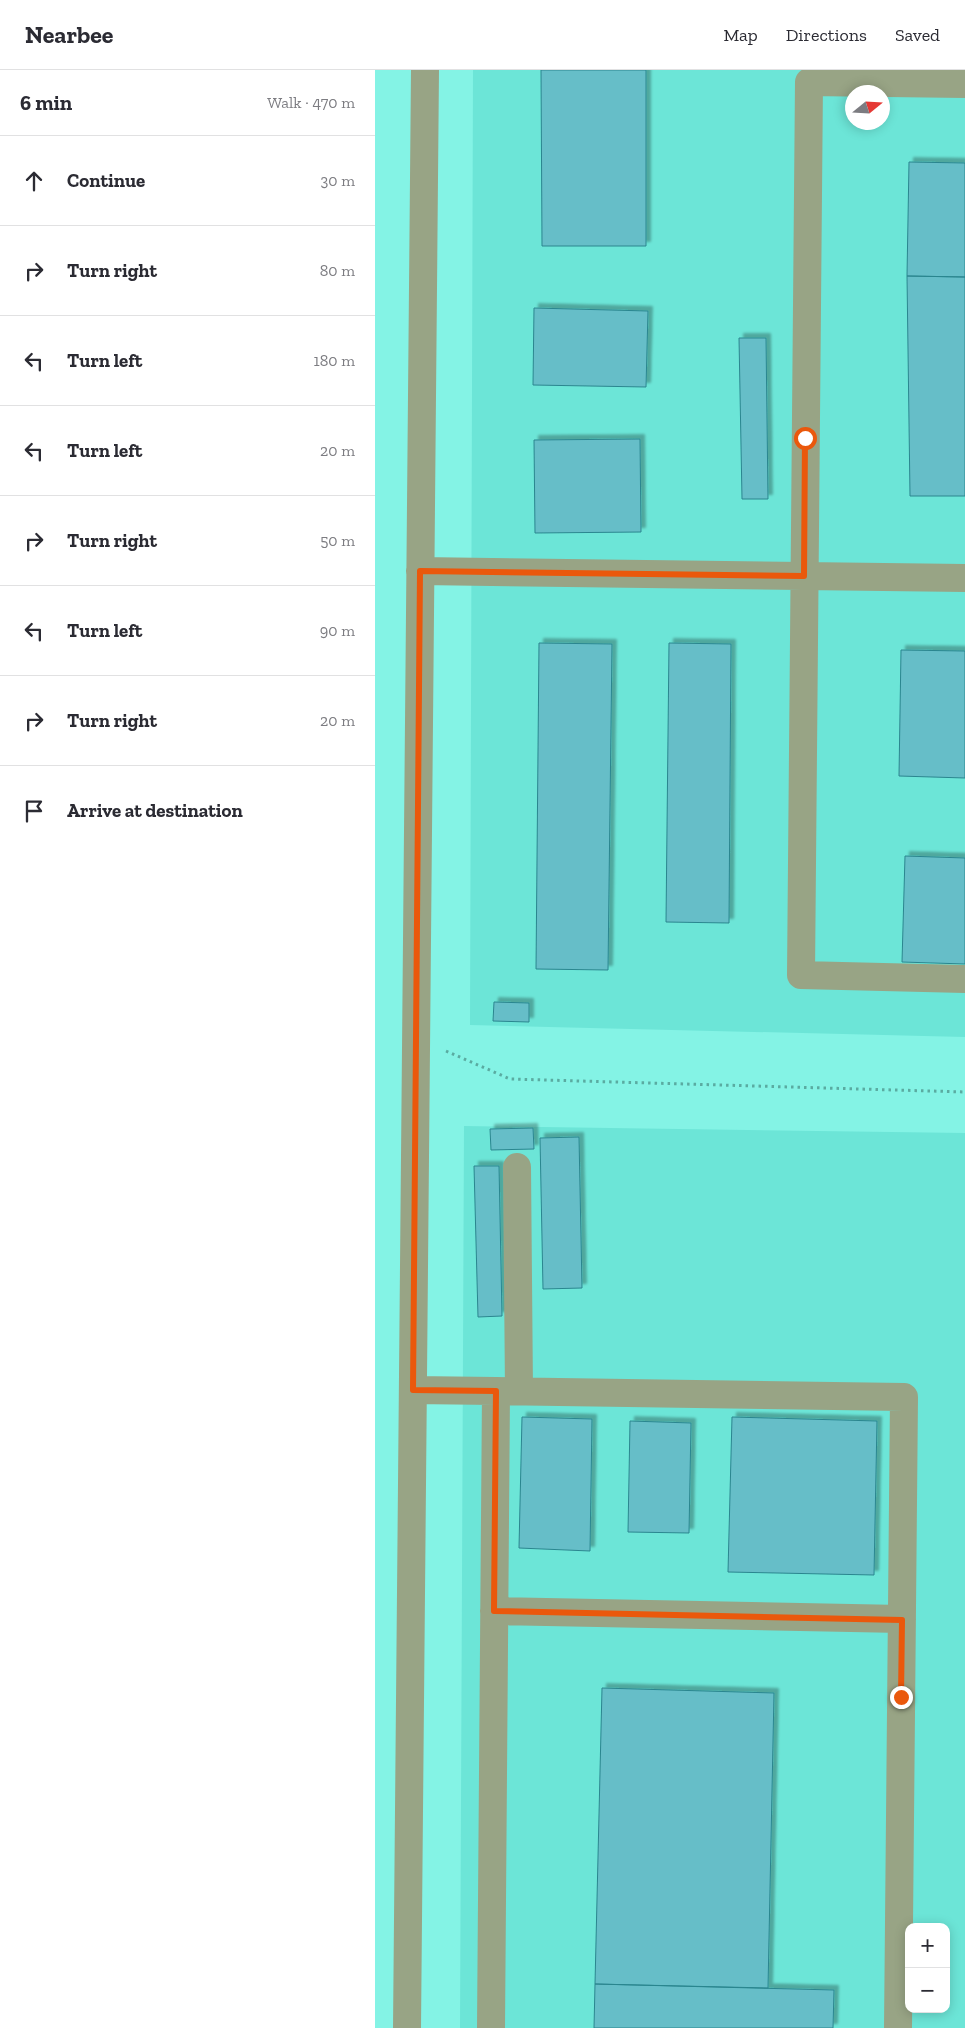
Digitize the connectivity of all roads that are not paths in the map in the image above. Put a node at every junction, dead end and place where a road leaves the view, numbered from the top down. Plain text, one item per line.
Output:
1 (425, 70) edge
2 (965, 84) edge
3 (420, 571) junction
4 (804, 576) junction
5 (965, 578) edge
6 (965, 979) edge
7 (517, 1167) dead end
8 (413, 1390) junction
9 (507, 1391) junction
10 (494, 1611) junction
11 (902, 1620) junction
12 (407, 2028) edge
13 (491, 2028) edge
14 (898, 2028) edge

1 - 3 street
2 - 4 street
3 - 4 street
3 - 8 street
4 - 5 street
4 - 6 street
7 - 9 street
8 - 9 street
8 - 12 street
9 - 10 street
9 - 11 street
10 - 11 street
10 - 13 street
11 - 14 street

